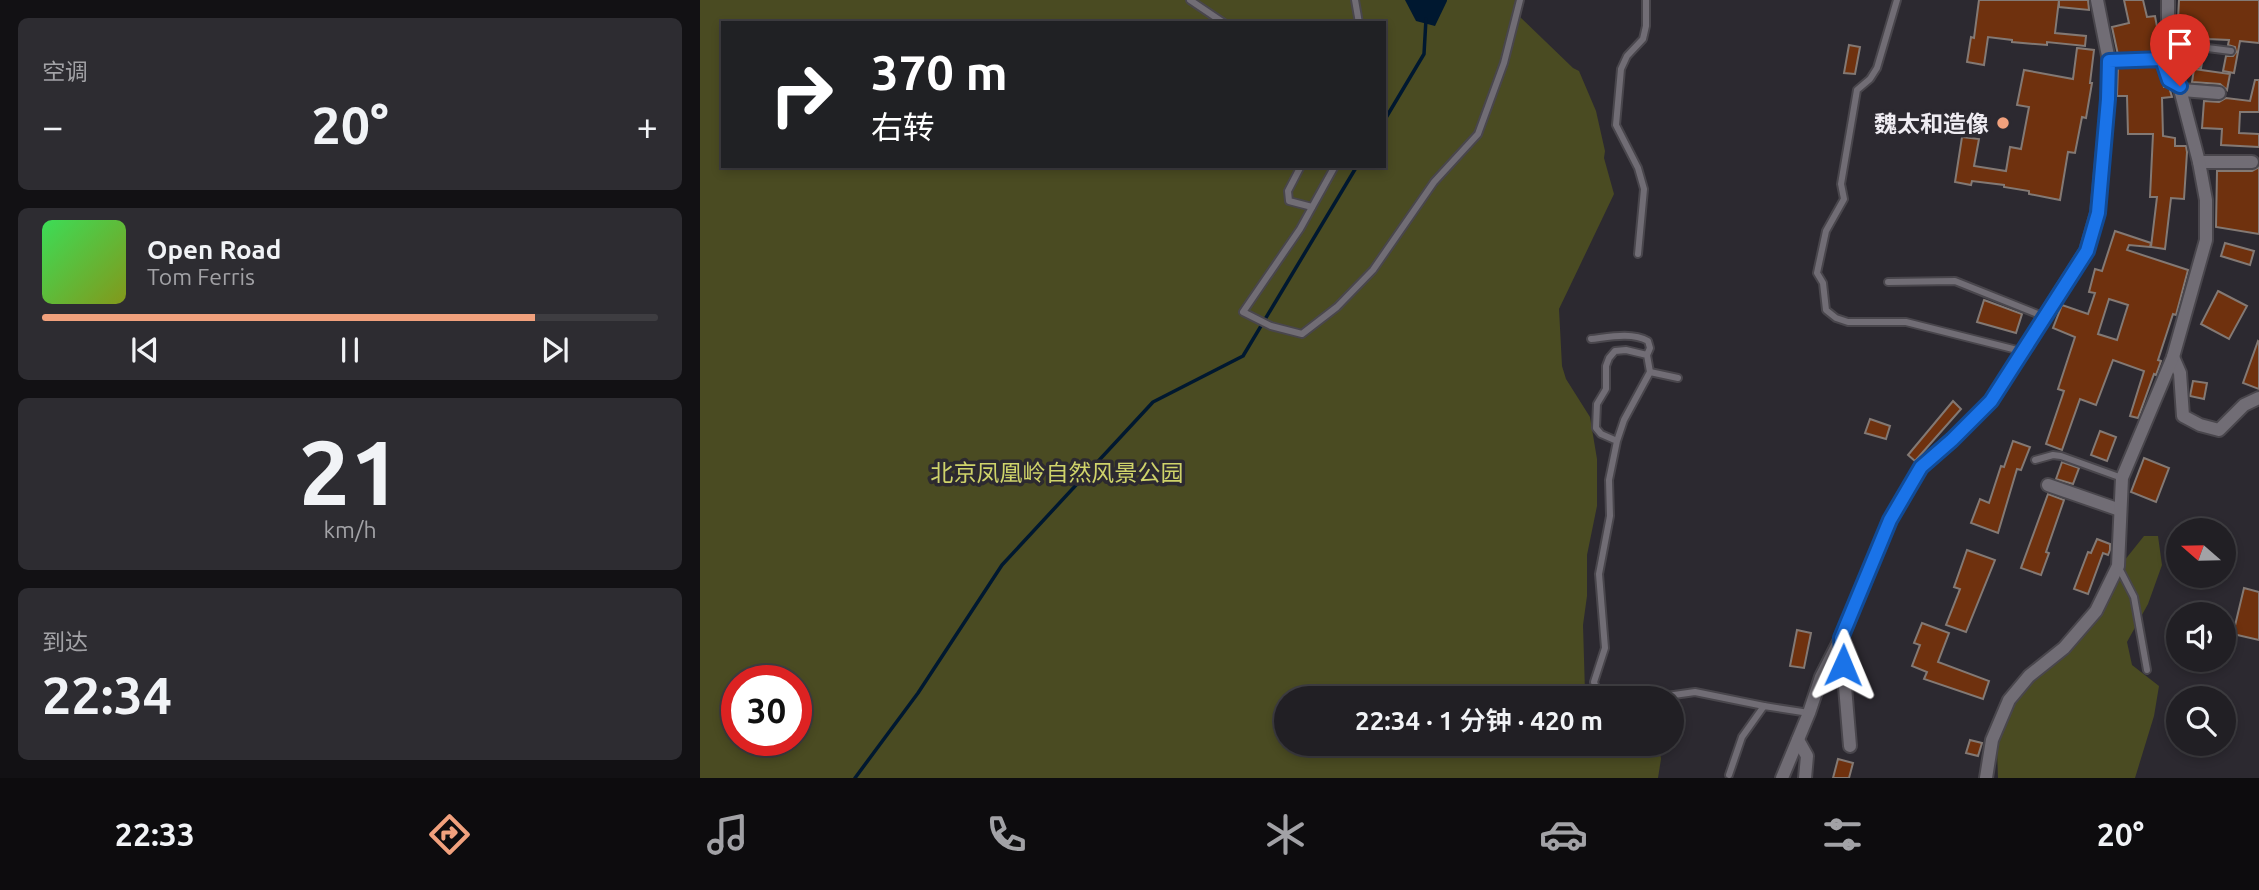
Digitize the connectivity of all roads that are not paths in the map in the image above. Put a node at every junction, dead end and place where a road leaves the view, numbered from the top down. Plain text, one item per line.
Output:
1 (1190, 0) edge
2 (1355, 0) edge
3 (1520, 0) edge
4 (1646, 0) edge
5 (1897, 0) edge
6 (2098, 0) edge
7 (2168, 0) edge
8 (1221, 21) edge
9 (1359, 21) edge
10 (2168, 43) junction
11 (2231, 51) dead end
12 (2109, 61) junction
13 (2181, 88) junction
14 (2219, 93) dead end
15 (2199, 162) junction
16 (2252, 162) dead end
17 (1300, 168) edge
18 (1334, 168) edge
19 (1312, 207) junction
20 (1638, 254) dead end
21 (1888, 282) dead end
22 (2045, 317) junction
23 (1591, 339) dead end
24 (2021, 351) junction
25 (1647, 355) junction
26 (2172, 357) junction
27 (1650, 372) junction
28 (1678, 378) dead end
29 (2259, 398) edge
30 (1617, 442) junction
31 (2035, 460) dead end
32 (2122, 478) junction
33 (2048, 485) dead end
34 (2120, 510) junction
35 (2119, 566) junction
36 (1841, 638) junction
37 (2147, 670) dead end
38 (1595, 686) edge
39 (1684, 694) edge
40 (1764, 706) junction
41 (1810, 713) junction
42 (1798, 740) junction
43 (1850, 746) dead end
44 (1729, 775) dead end
45 (1782, 778) edge
46 (1805, 778) edge
47 (1986, 778) edge

1 - 8 lane
2 - 9 lane
3 - 19 lane
4 - 20 lane
5 - 24 lane
6 - 12 street
7 - 10 street
10 - 11 lane
10 - 13 street
12 - 13 lane
12 - 22 street
13 - 14 street
13 - 15 street
15 - 16 street
15 - 26 street
17 - 19 lane
18 - 19 lane
21 - 22 lane
22 - 24 street
23 - 25 lane
24 - 36 street
25 - 27 lane
25 - 30 lane
26 - 29 street
26 - 32 street
27 - 28 lane
27 - 30 lane
30 - 38 lane
31 - 32 lane
32 - 34 street
33 - 34 street
34 - 35 street
35 - 37 lane
35 - 47 street
36 - 41 street
36 - 43 street
39 - 40 lane
40 - 41 lane
40 - 44 lane
41 - 42 street
42 - 45 street
42 - 46 street

